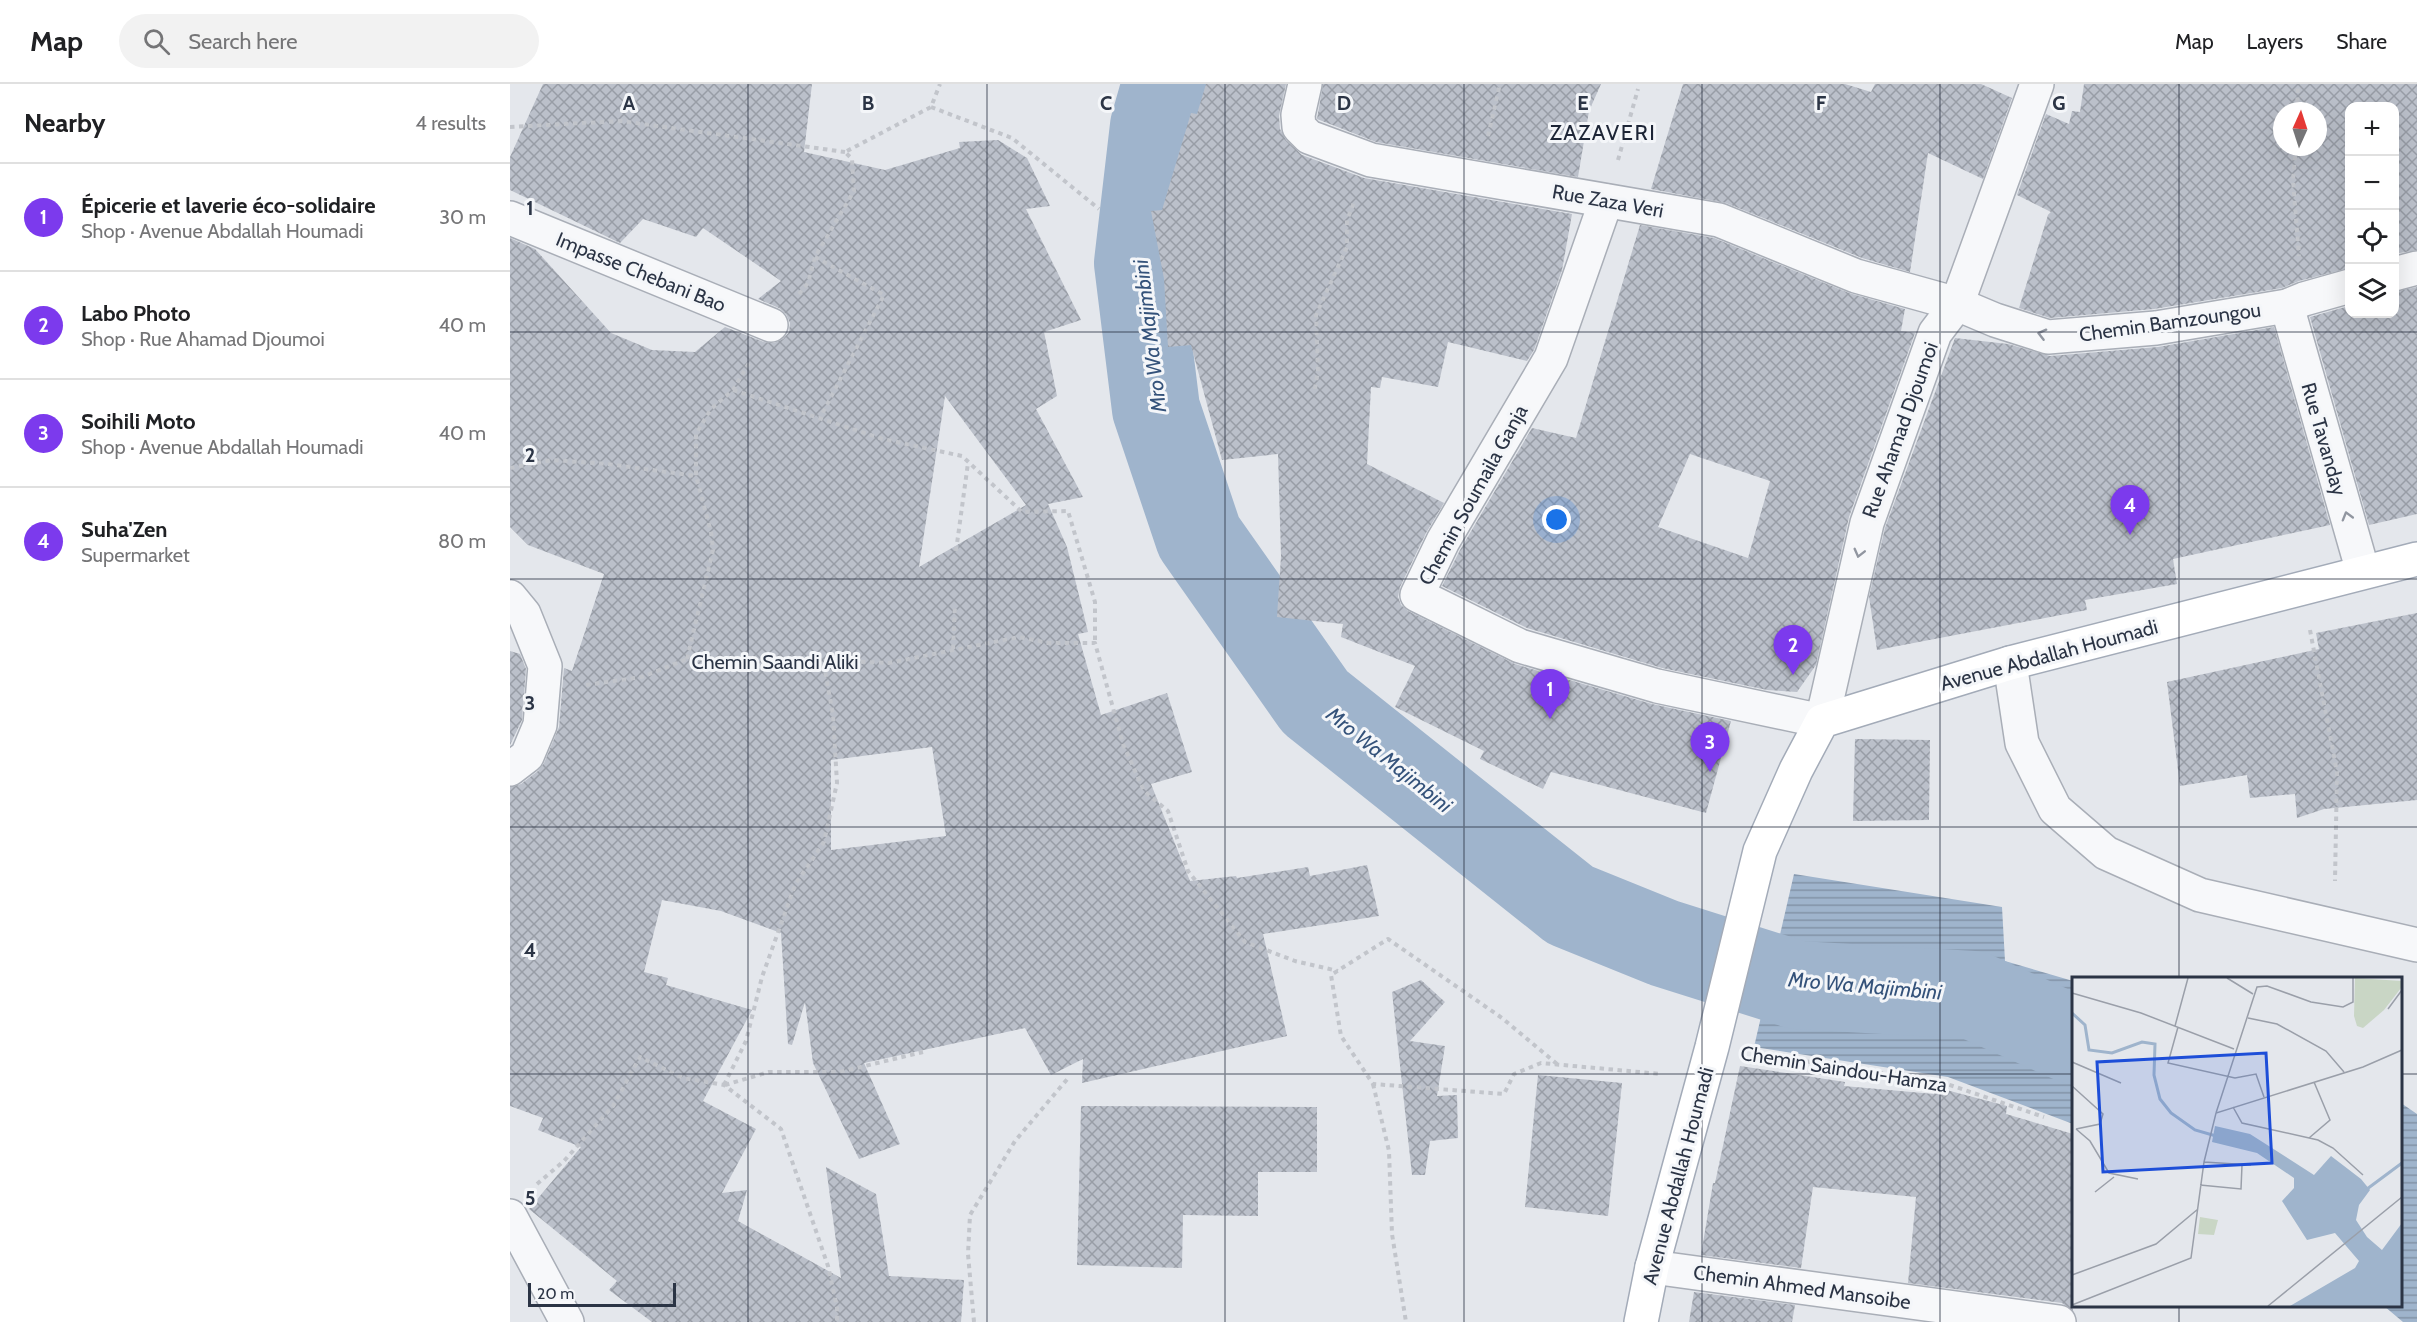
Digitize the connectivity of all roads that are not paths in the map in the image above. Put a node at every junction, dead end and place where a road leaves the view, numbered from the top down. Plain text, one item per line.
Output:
1 (1305, 84) edge
2 (2037, 84) edge
3 (1606, 201) junction
4 (510, 218) edge
5 (2417, 268) edge
6 (2399, 273) edge
7 (2345, 287) edge
8 (2295, 302) junction
9 (1956, 304) junction
10 (771, 325) road end
11 (2417, 560) edge
12 (2363, 573) junction
13 (510, 597) edge
14 (2010, 663) junction
15 (1822, 721) junction
16 (510, 769) edge
17 (2417, 945) edge
18 (510, 1216) edge
19 (1652, 1267) junction
20 (567, 1322) edge
21 (1641, 1322) edge
22 (2060, 1322) edge

1 - 3 street, Rue Zaza Veri
2 - 9 street, Rue Ahamad Djoumoi
3 - 9 street, Rue Zaza Veri
3 - 15 street, Chemin Soumaila Ganja
4 - 10 street, Impasse Chebani Bao
5 - 6 street
7 - 8 street, Chemin Bamzoungou
8 -> 9 street, Chemin Bamzoungou
12 -> 8 street, Rue Tavanday
9 -> 15 street, Rue Ahamad Djoumoi
11 - 12 main road, Avenue Abdallah Houmadi
12 - 14 main road, Avenue Abdallah Houmadi
13 - 16 street
14 - 15 main road, Avenue Abdallah Houmadi
14 - 17 street
15 - 19 main road, Avenue Abdallah Houmadi
18 - 20 street
19 - 21 main road, Avenue Abdallah Houmadi
19 - 22 street, Chemin Ahmed Mansoibe

